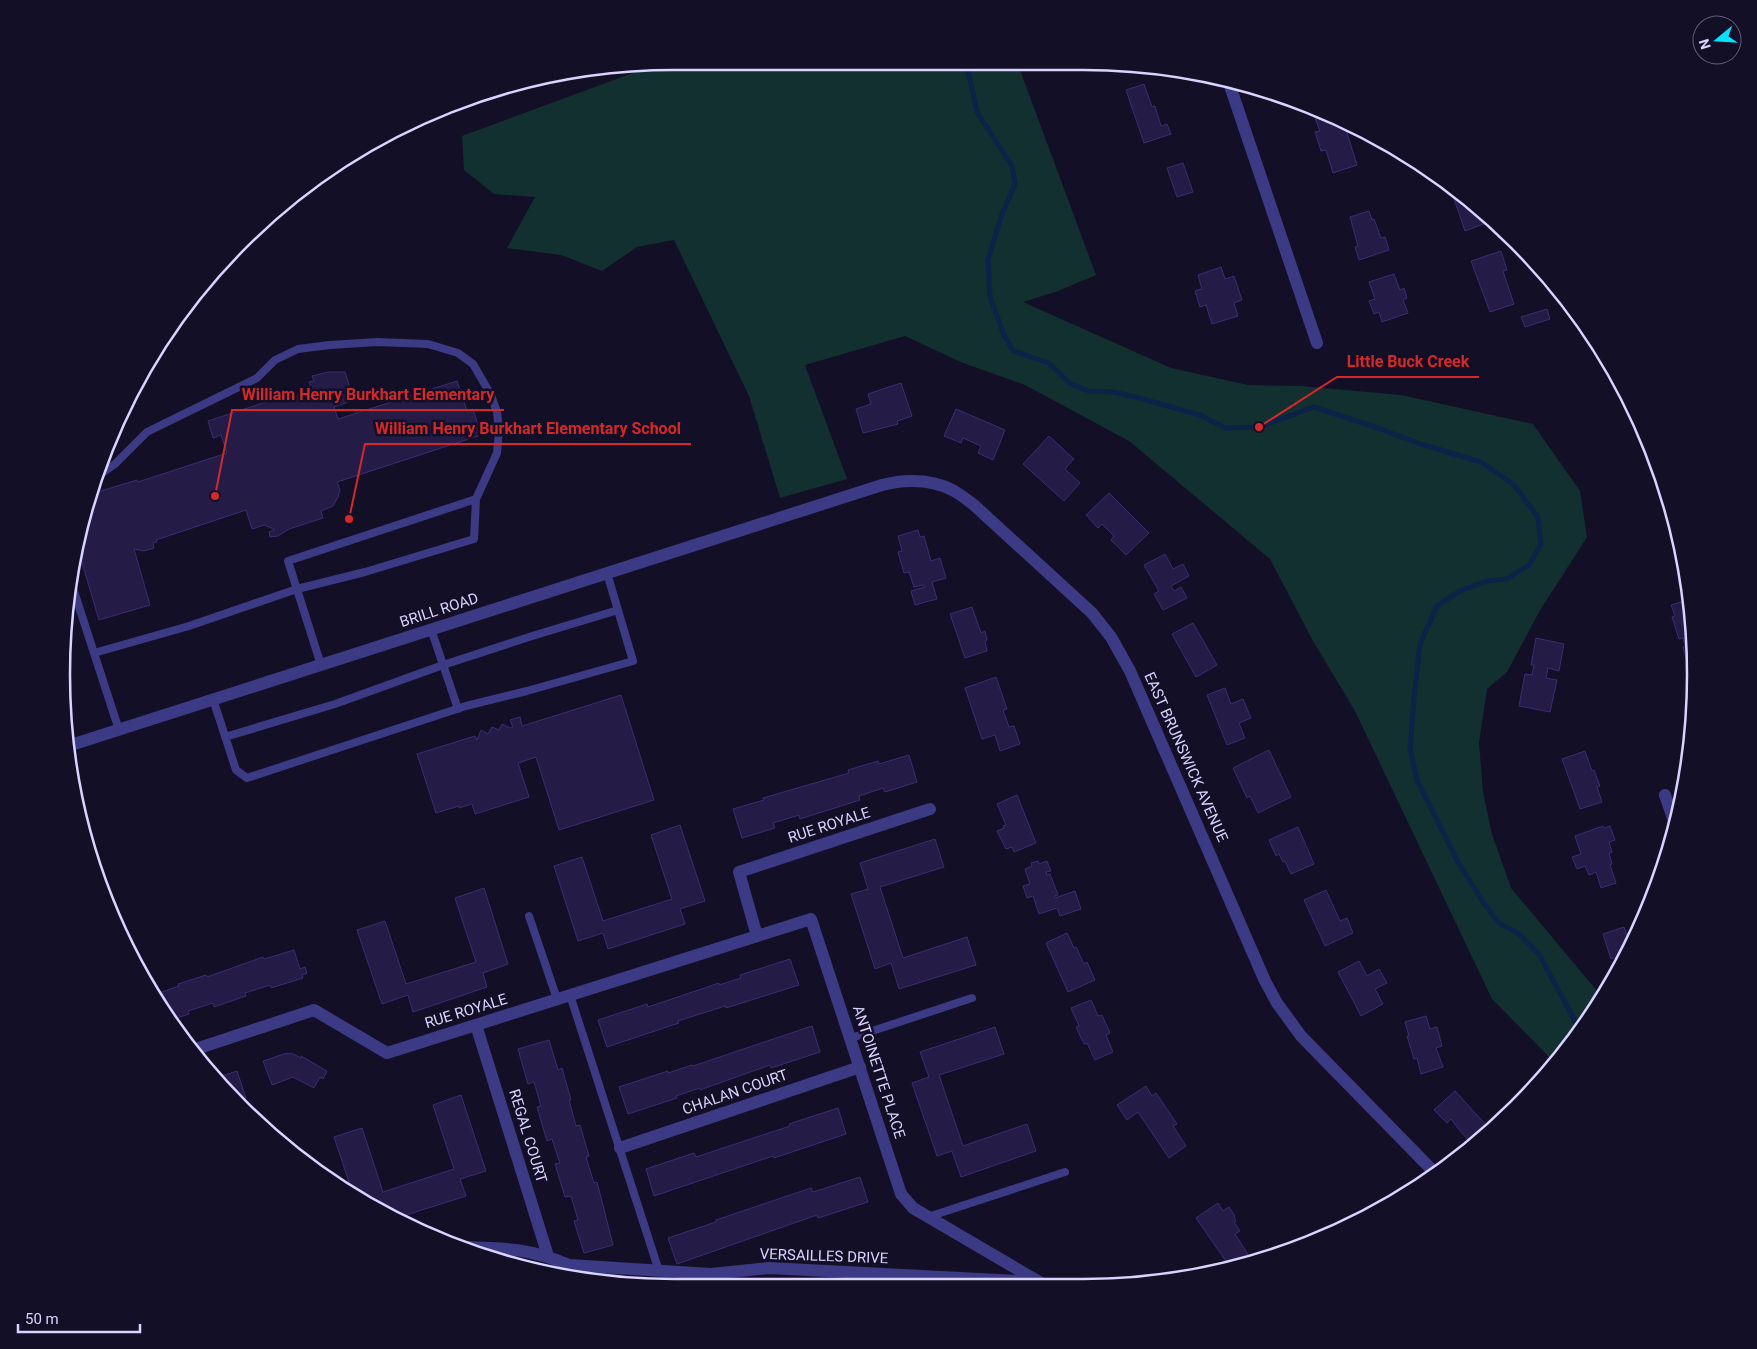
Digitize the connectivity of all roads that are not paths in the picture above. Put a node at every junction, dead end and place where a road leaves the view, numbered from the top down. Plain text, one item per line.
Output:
1 (1231, 89) edge
2 (1317, 343) dead end
3 (105, 471) edge
4 (476, 499) junction
5 (818, 506) joint
6 (606, 573) junction
7 (297, 589) junction
8 (75, 595) edge
9 (618, 610) junction
10 (432, 629) junction
11 (94, 653) junction
12 (321, 665) junction
13 (443, 665) junction
14 (213, 699) junction
15 (458, 709) junction
16 (118, 730) junction
17 (226, 737) junction
18 (74, 744) edge
19 (1665, 794) dead end
20 (930, 809) dead end
21 (1671, 811) edge
22 (529, 916) dead end
23 (757, 936) junction
24 (570, 995) junction
25 (972, 998) dead end
26 (557, 1000) junction
27 (476, 1025) junction
28 (851, 1038) junction
29 (200, 1048) edge
30 (860, 1067) junction
31 (620, 1148) junction
32 (1430, 1168) edge
33 (1065, 1172) dead end
34 (928, 1217) junction
35 (484, 1248) edge
36 (548, 1256) junction
37 (659, 1271) junction
38 (982, 1279) edge
39 (1035, 1279) edge

1 - 2 street
3 - 4 lane
4 - 7 lane
4 - 7 lane
5 - 6 street, BRILL ROAD
5 - 32 street, EAST BRUNSWICK AVENUE
6 - 9 lane
6 - 10 street, BRILL ROAD
7 - 11 lane
7 - 12 lane
8 - 11 lane
9 - 13 lane
9 - 15 lane
10 - 12 street, BRILL ROAD
10 - 13 lane
11 - 16 lane
12 - 14 street, BRILL ROAD
13 - 15 lane
13 - 17 lane
14 - 16 street, BRILL ROAD
14 - 17 lane
15 - 17 lane
16 - 18 street, BRILL ROAD
19 - 21 street
20 - 23 street, RUE ROYALE
22 - 26 lane
23 - 24 street, RUE ROYALE
23 - 28 street, ANTOINETTE PLACE
24 - 26 street, RUE ROYALE
24 - 31 lane
25 - 28 lane
26 - 27 street, RUE ROYALE
27 - 29 street, RUE ROYALE
27 - 36 street, REGAL COURT
28 - 30 street, ANTOINETTE PLACE
30 - 31 street, CHALAN COURT
30 - 34 street, ANTOINETTE PLACE
31 - 37 lane
33 - 34 lane
34 - 39 street, ANTOINETTE PLACE
35 - 36 street, VERSAILLES DRIVE
36 - 37 street, VERSAILLES DRIVE
37 - 38 street, VERSAILLES DRIVE

